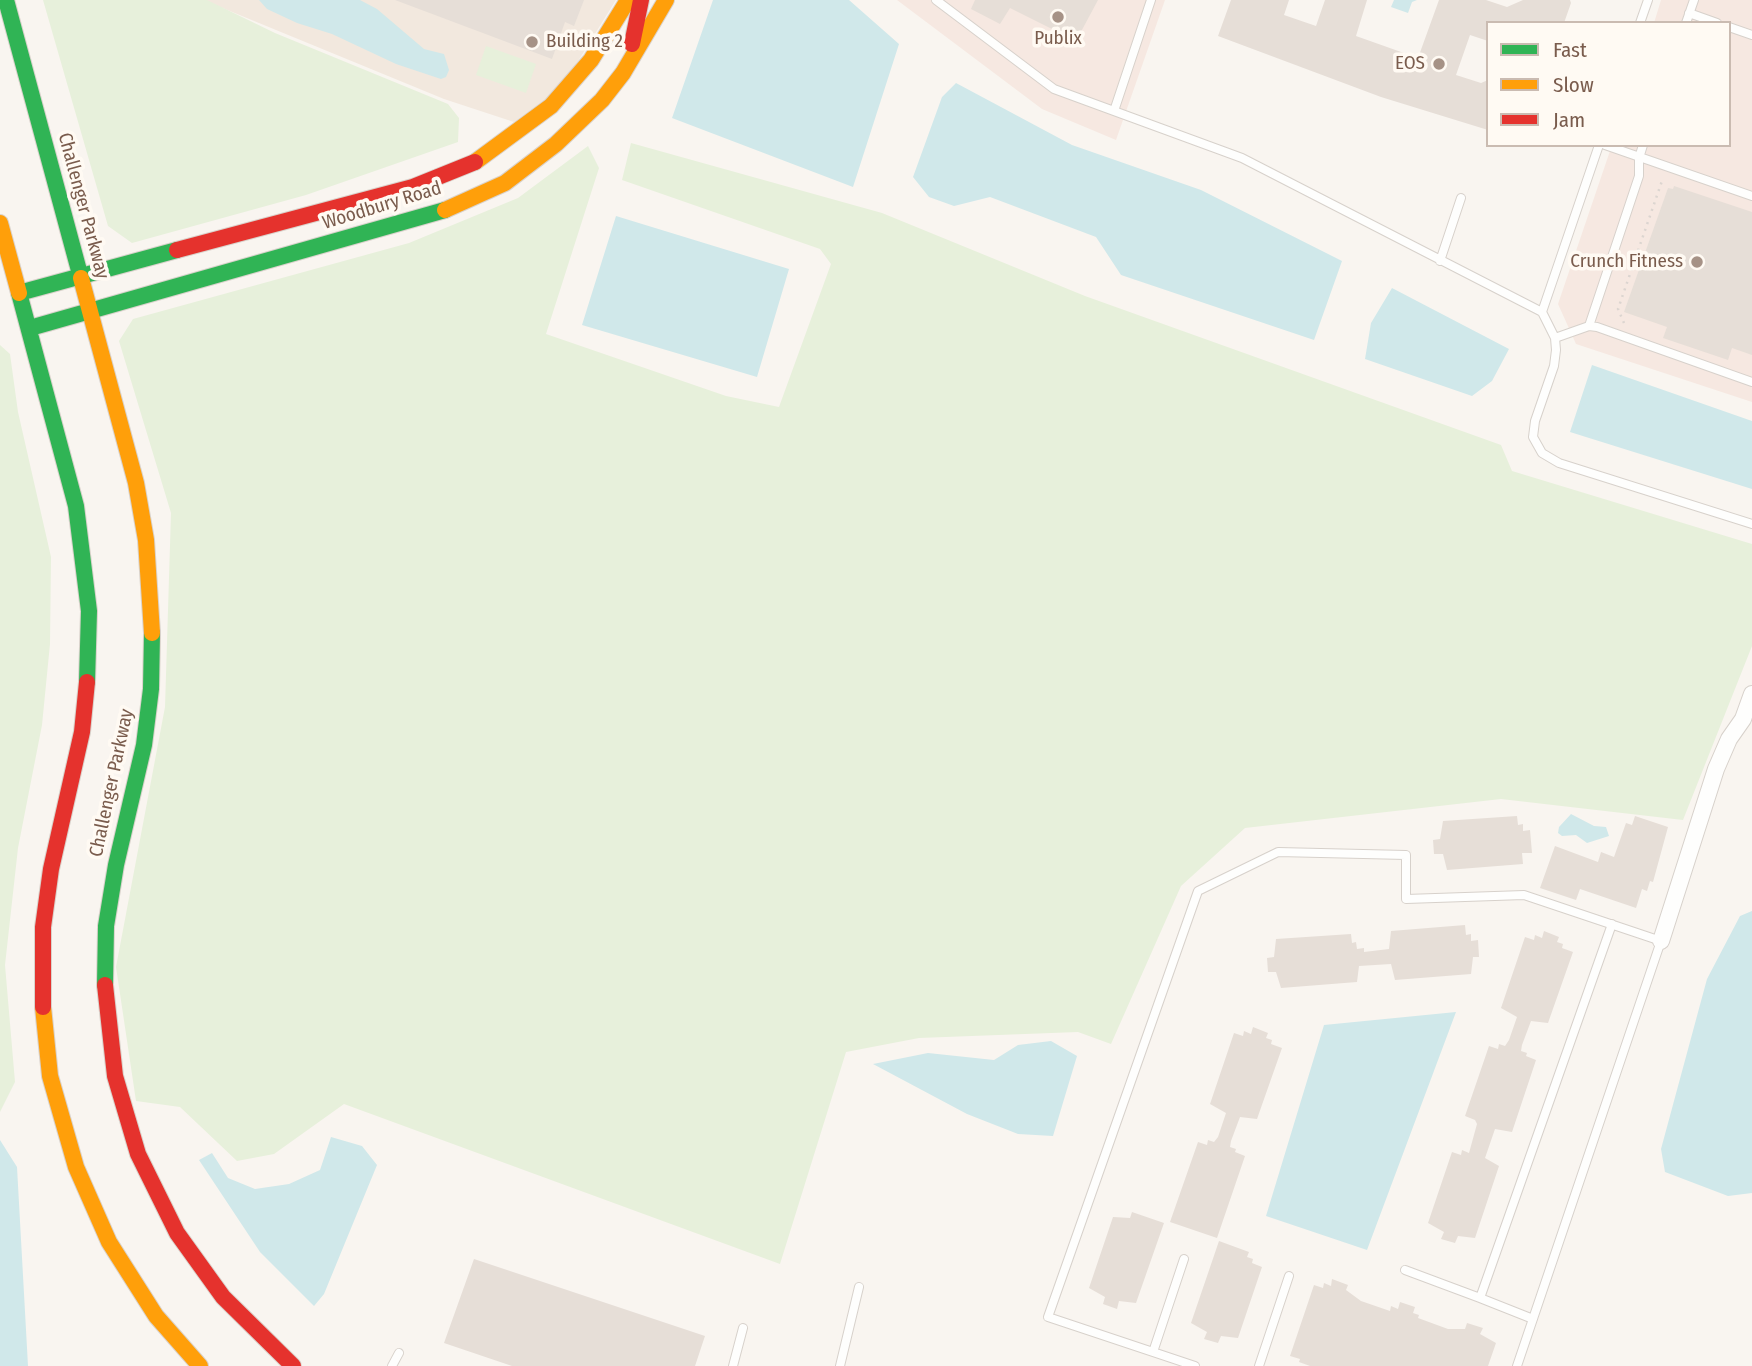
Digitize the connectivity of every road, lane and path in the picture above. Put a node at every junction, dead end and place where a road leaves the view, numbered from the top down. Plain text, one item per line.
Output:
1 (6, 0) edge
2 (628, 0) edge
3 (641, 0) edge
4 (666, 0) edge
5 (936, 0) edge
6 (1151, 0) edge
7 (1648, 0) edge
8 (1694, 0) edge
9 (618, 8) edge
10 (1689, 13) junction
11 (1641, 21) edge
12 (1687, 21) edge
13 (1711, 21) edge
14 (1731, 28) edge
15 (1752, 35) edge
16 (623, 73) junction
17 (1114, 111) junction
18 (1598, 147) edge
19 (1610, 147) edge
20 (1642, 147) edge
21 (1639, 158) junction
22 (1663, 178) dead end
23 (1752, 197) edge
24 (1461, 198) dead end
25 (0, 223) edge
26 (1440, 261) junction
27 (81, 278) junction
28 (19, 293) junction
29 (90, 310) junction
30 (1542, 312) junction
31 (1588, 326) junction
32 (30, 328) junction
33 (1626, 330) dead end
34 (1555, 338) junction
35 (1752, 382) edge
36 (1752, 524) edge
37 (1752, 694) edge
38 (1612, 924) junction
39 (1661, 941) junction
40 (1184, 1259) dead end
41 (1405, 1270) dead end
42 (1289, 1276) dead end
43 (859, 1287) dead end
44 (1480, 1298) junction
45 (1533, 1319) junction
46 (743, 1328) dead end
47 (1153, 1352) junction
48 (399, 1353) dead end
49 (200, 1366) edge
50 (293, 1366) edge
51 (392, 1366) edge
52 (733, 1366) edge
53 (840, 1366) edge
54 (1195, 1366) edge
55 (1259, 1366) edge
56 (1517, 1366) edge

1 - 27 main road, Challenger Parkway
2 - 9 main road, Woodbury Road
3 - 16 main road
4 - 16 main road, Woodbury Road
5 - 17 lane
6 - 17 lane
7 - 11 lane
8 - 10 lane
9 - 27 main road, Woodbury Road
10 - 12 lane
10 - 13 lane
14 - 15 lane
16 - 29 main road, Woodbury Road
17 - 26 lane
18 - 30 lane
19 - 21 lane
20 - 21 lane
21 - 23 lane
21 - 31 lane
22 - 33 path
24 - 26 lane
25 - 28 main road, Challenger Parkway
26 - 30 lane
27 - 28 main road, Woodbury Road
27 - 29 main road, Challenger Parkway
28 - 32 main road, Challenger Parkway
29 - 32 main road, Woodbury Road
29 - 50 main road, Challenger Parkway
30 - 34 lane
31 - 34 lane
31 - 35 lane
32 - 49 main road, Challenger Parkway
34 - 36 lane
37 - 39 street
38 - 39 lane
38 - 44 lane
38 - 47 lane
39 - 45 lane
40 - 47 lane
41 - 44 lane
42 - 55 lane
43 - 53 lane
44 - 45 lane
45 - 56 lane
46 - 52 lane
47 - 54 lane
48 - 51 lane

